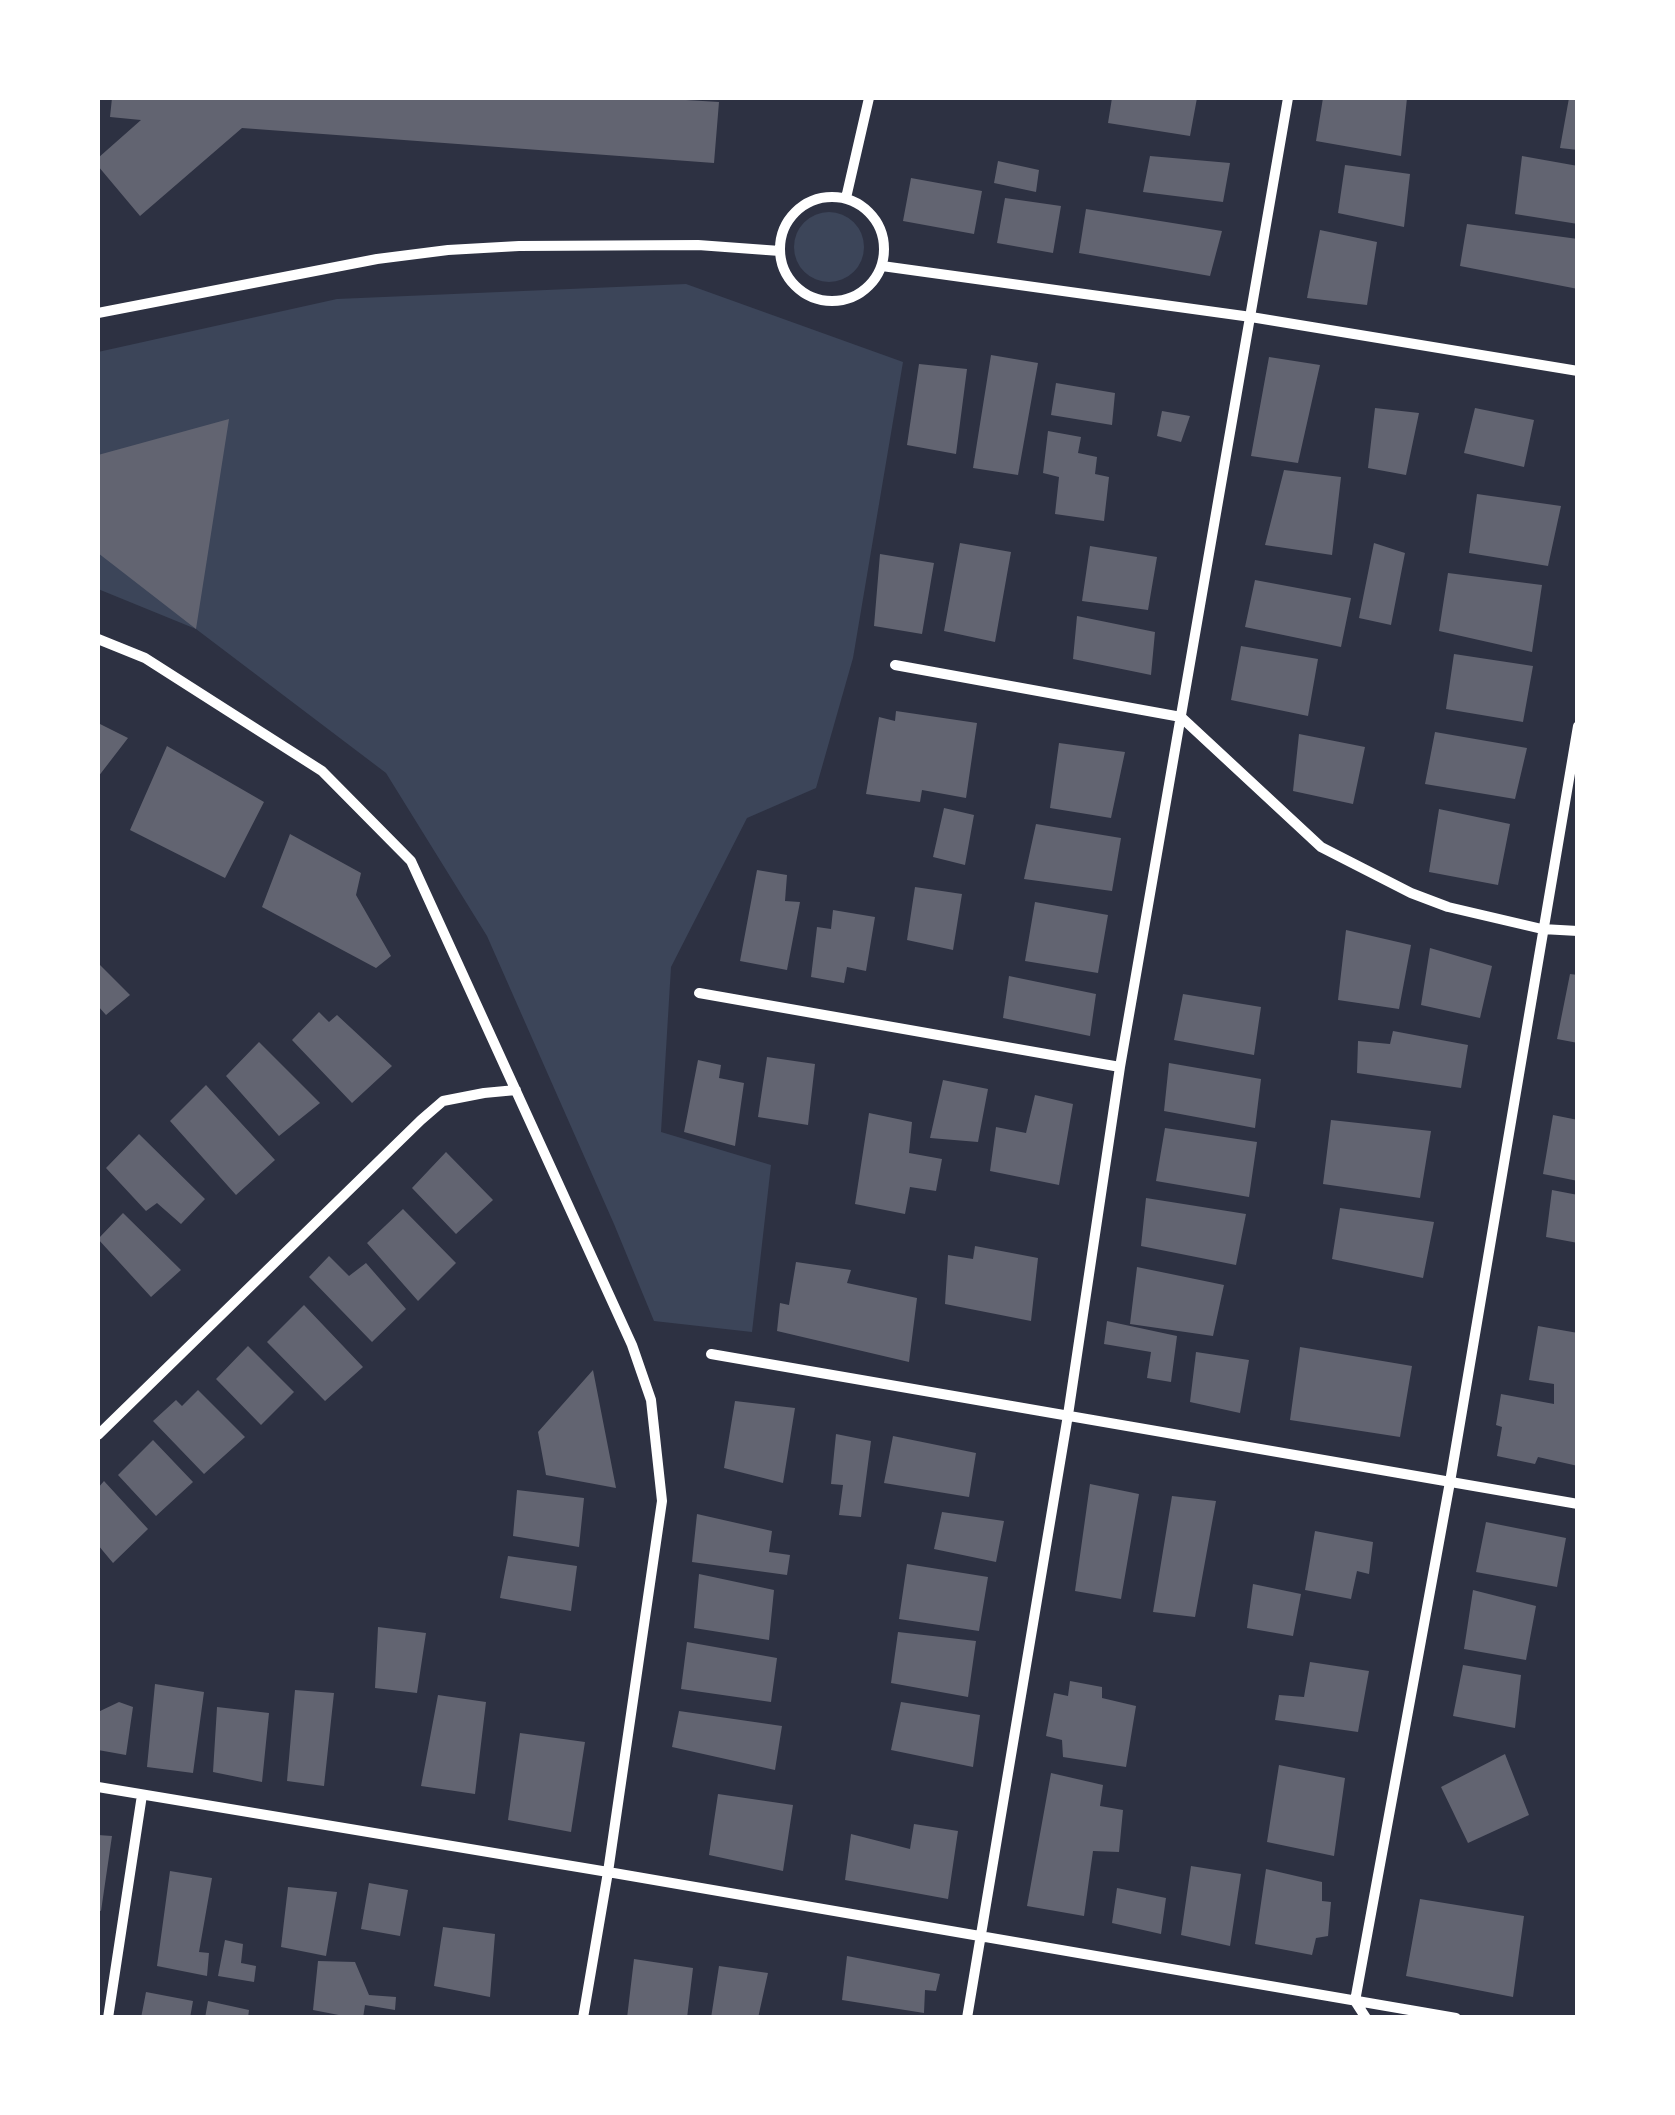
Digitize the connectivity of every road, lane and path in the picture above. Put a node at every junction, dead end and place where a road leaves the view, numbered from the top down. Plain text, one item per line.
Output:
1 (869, 98) edge
2 (1288, 98) edge
3 (846, 198) junction
4 (780, 251) junction
5 (882, 266) junction
6 (98, 313) edge
7 (1251, 317) junction
8 (1578, 371) edge
9 (98, 638) edge
10 (895, 665) dead end
11 (1181, 717) junction
12 (1578, 726) edge
13 (1542, 929) junction
14 (1578, 931) edge
15 (699, 994) dead end
16 (1120, 1068) junction
17 (516, 1090) junction
18 (711, 1354) dead end
19 (1068, 1415) junction
20 (98, 1435) edge
21 (1450, 1482) junction
22 (1578, 1504) edge
23 (98, 1788) edge
24 (142, 1795) junction
25 (608, 1872) junction
26 (981, 1938) junction
27 (1355, 2001) junction
28 (108, 2018) edge
29 (582, 2018) edge
30 (967, 2018) edge
31 (1366, 2018) edge
32 (1456, 2018) edge

1 - 3 street
2 - 7 street
3 - 4 street
3 - 5 street
4 - 5 street
4 - 6 street
5 - 7 street
7 - 8 street
7 - 11 street
9 - 17 street
10 - 11 street
11 - 13 street
11 - 16 street
12 - 13 street
13 - 14 street
13 - 21 street
15 - 16 street
16 - 19 street
17 - 20 street
17 - 25 street
18 - 19 street
19 - 21 street
19 - 26 street
21 - 22 street
21 - 27 street
23 - 24 street
24 - 25 street
24 - 28 street
25 - 26 street
25 - 29 street
26 - 27 street
26 - 30 street
27 - 31 street
27 - 32 street

